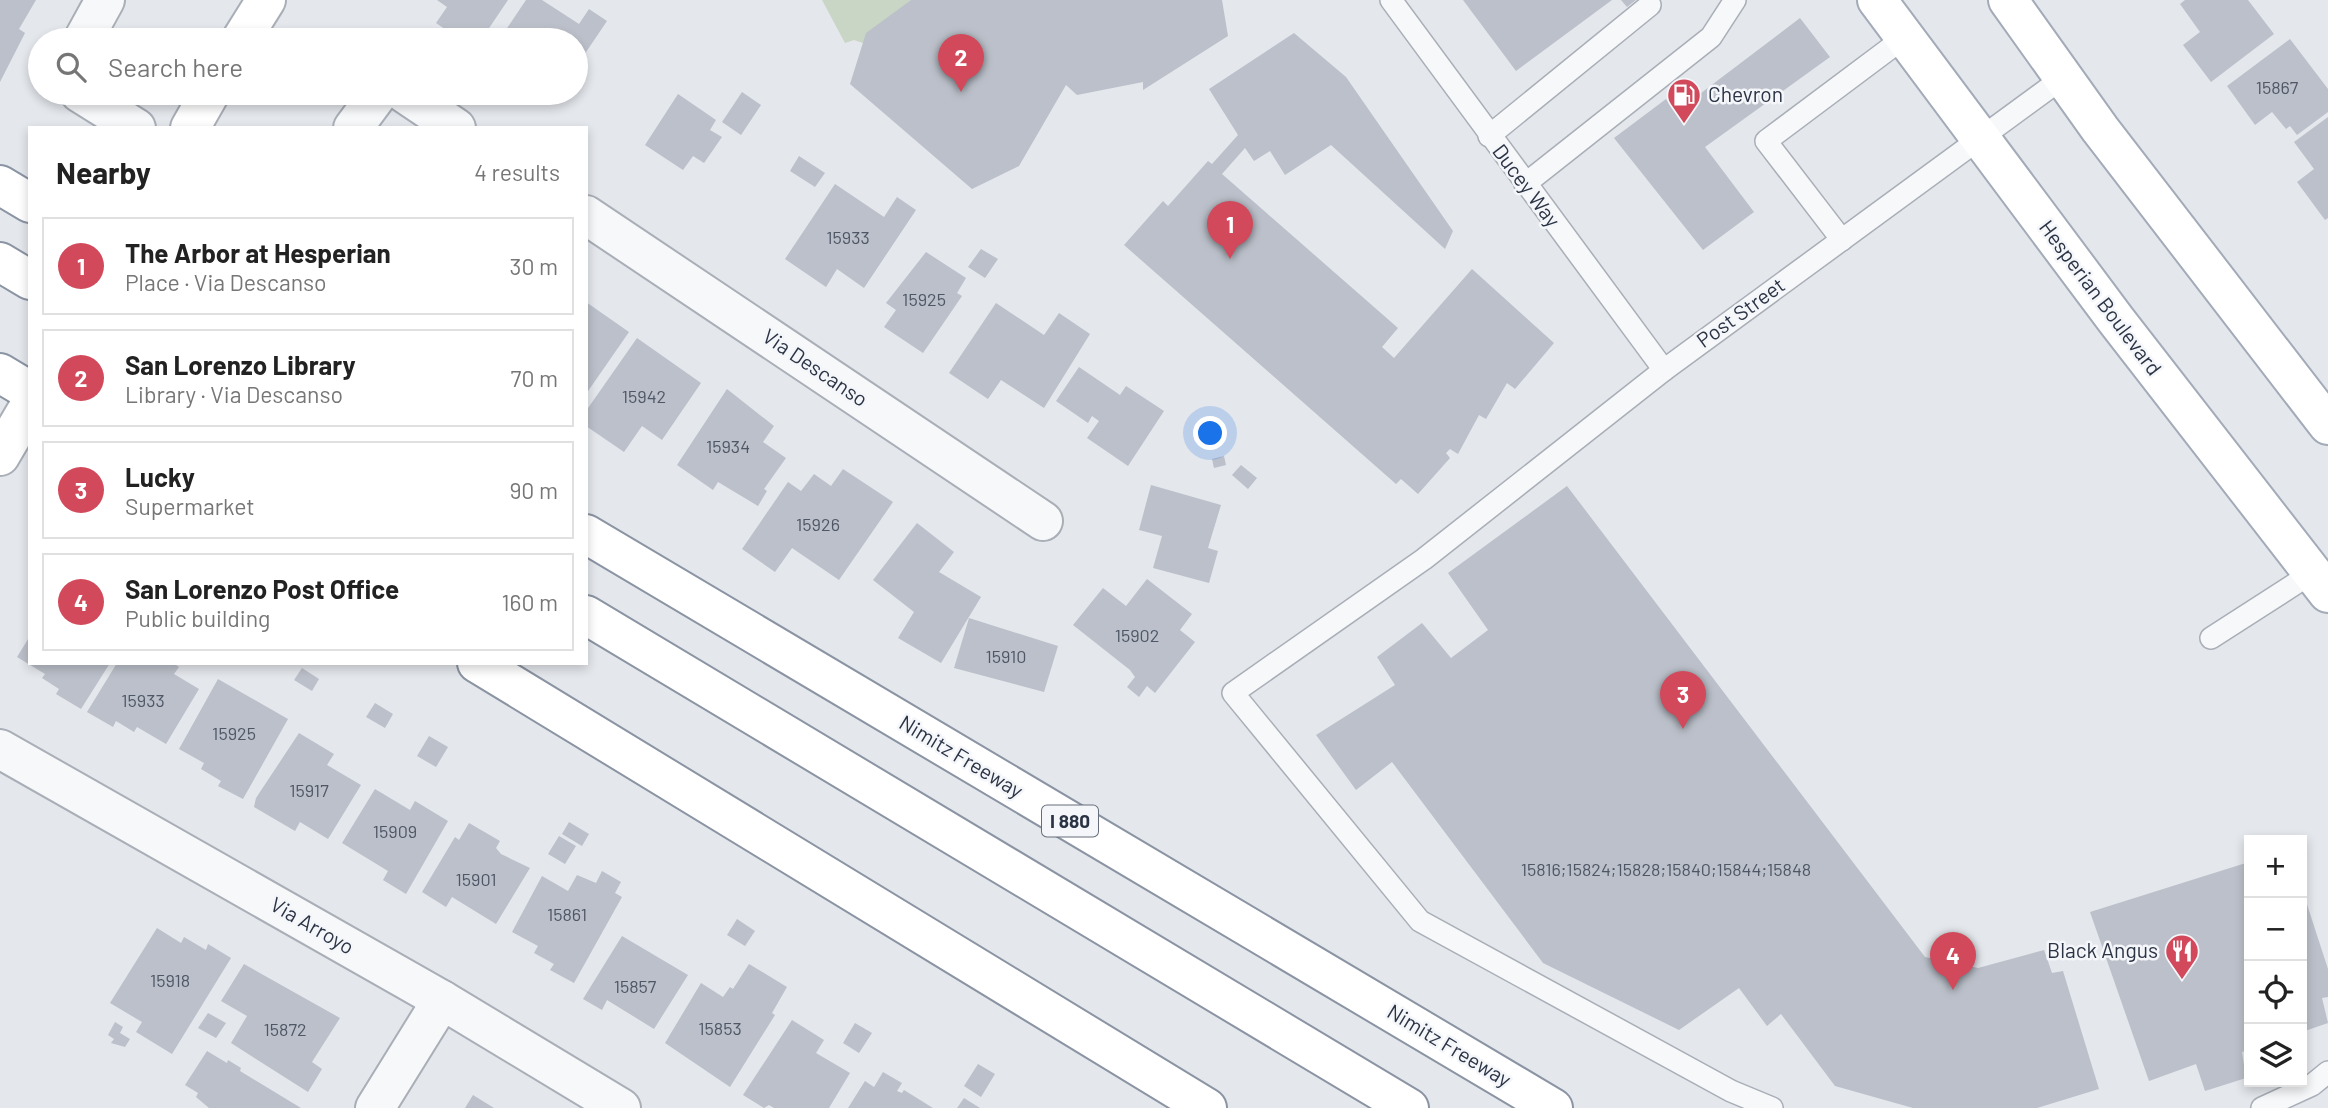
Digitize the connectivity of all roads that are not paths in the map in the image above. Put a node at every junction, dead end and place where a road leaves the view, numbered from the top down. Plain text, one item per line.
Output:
1 (105, 0) edge
2 (266, 0) edge
3 (1391, 0) edge
4 (1735, 0) edge
5 (1877, 0) edge
6 (2008, 0) edge
7 (1650, 5) dead end
8 (90, 28) edge
9 (248, 28) edge
10 (1905, 37) junction
11 (2064, 77) junction
12 (99, 105) edge
13 (203, 105) edge
14 (370, 105) edge
15 (422, 105) edge
16 (133, 126) edge
17 (191, 126) edge
18 (354, 126) edge
19 (453, 126) edge
20 (1489, 136) junction
21 (1980, 138) junction
22 (1525, 184) junction
23 (0, 185) edge
24 (28, 202) edge
25 (588, 216) edge
26 (1842, 240) junction
27 (0, 262) edge
28 (28, 279) edge
29 (1664, 370) junction
30 (0, 373) edge
31 (28, 390) edge
32 (28, 408) edge
33 (2328, 425) edge
34 (0, 456) edge
35 (1043, 521) dead end
36 (588, 535) edge
37 (2320, 583) edge
38 (588, 616) edge
39 (2211, 638) dead end
40 (480, 665) edge
41 (0, 748) edge
42 (442, 1000) junction
43 (2328, 1072) edge
44 (375, 1108) edge
45 (621, 1108) edge
46 (1207, 1108) edge
47 (1409, 1108) edge
48 (1553, 1108) edge
49 (1772, 1108) edge
50 (2262, 1108) edge

1 - 8 street
2 - 9 main road
3 - 20 lane, Ducey Way
4 - 22 lane
5 - 10 main road, Hesperian Boulevard
6 - 11 main road
7 - 20 lane
10 - 21 main road, Hesperian Boulevard
10 - 26 lane
11 - 21 lane, Post Street
11 - 33 main road
12 - 16 street
13 - 17 main road
14 - 18 street
15 - 19 street
20 - 22 lane, Ducey Way
21 - 26 lane, Post Street
21 - 37 main road, Hesperian Boulevard
22 - 29 lane, Ducey Way
23 - 24 main road
25 - 35 street, Via Descanso
26 - 29 lane, Post Street
27 - 28 main road
29 - 49 lane, Post Street
30 - 31 main road
32 - 34 main road
36 - 48 main road, Nimitz Freeway / I 880
37 - 39 lane
38 - 47 main road
40 - 46 main road
41 - 42 street, Via Arroyo
42 - 44 street
42 - 45 street, Via Arroyo
43 - 50 lane

